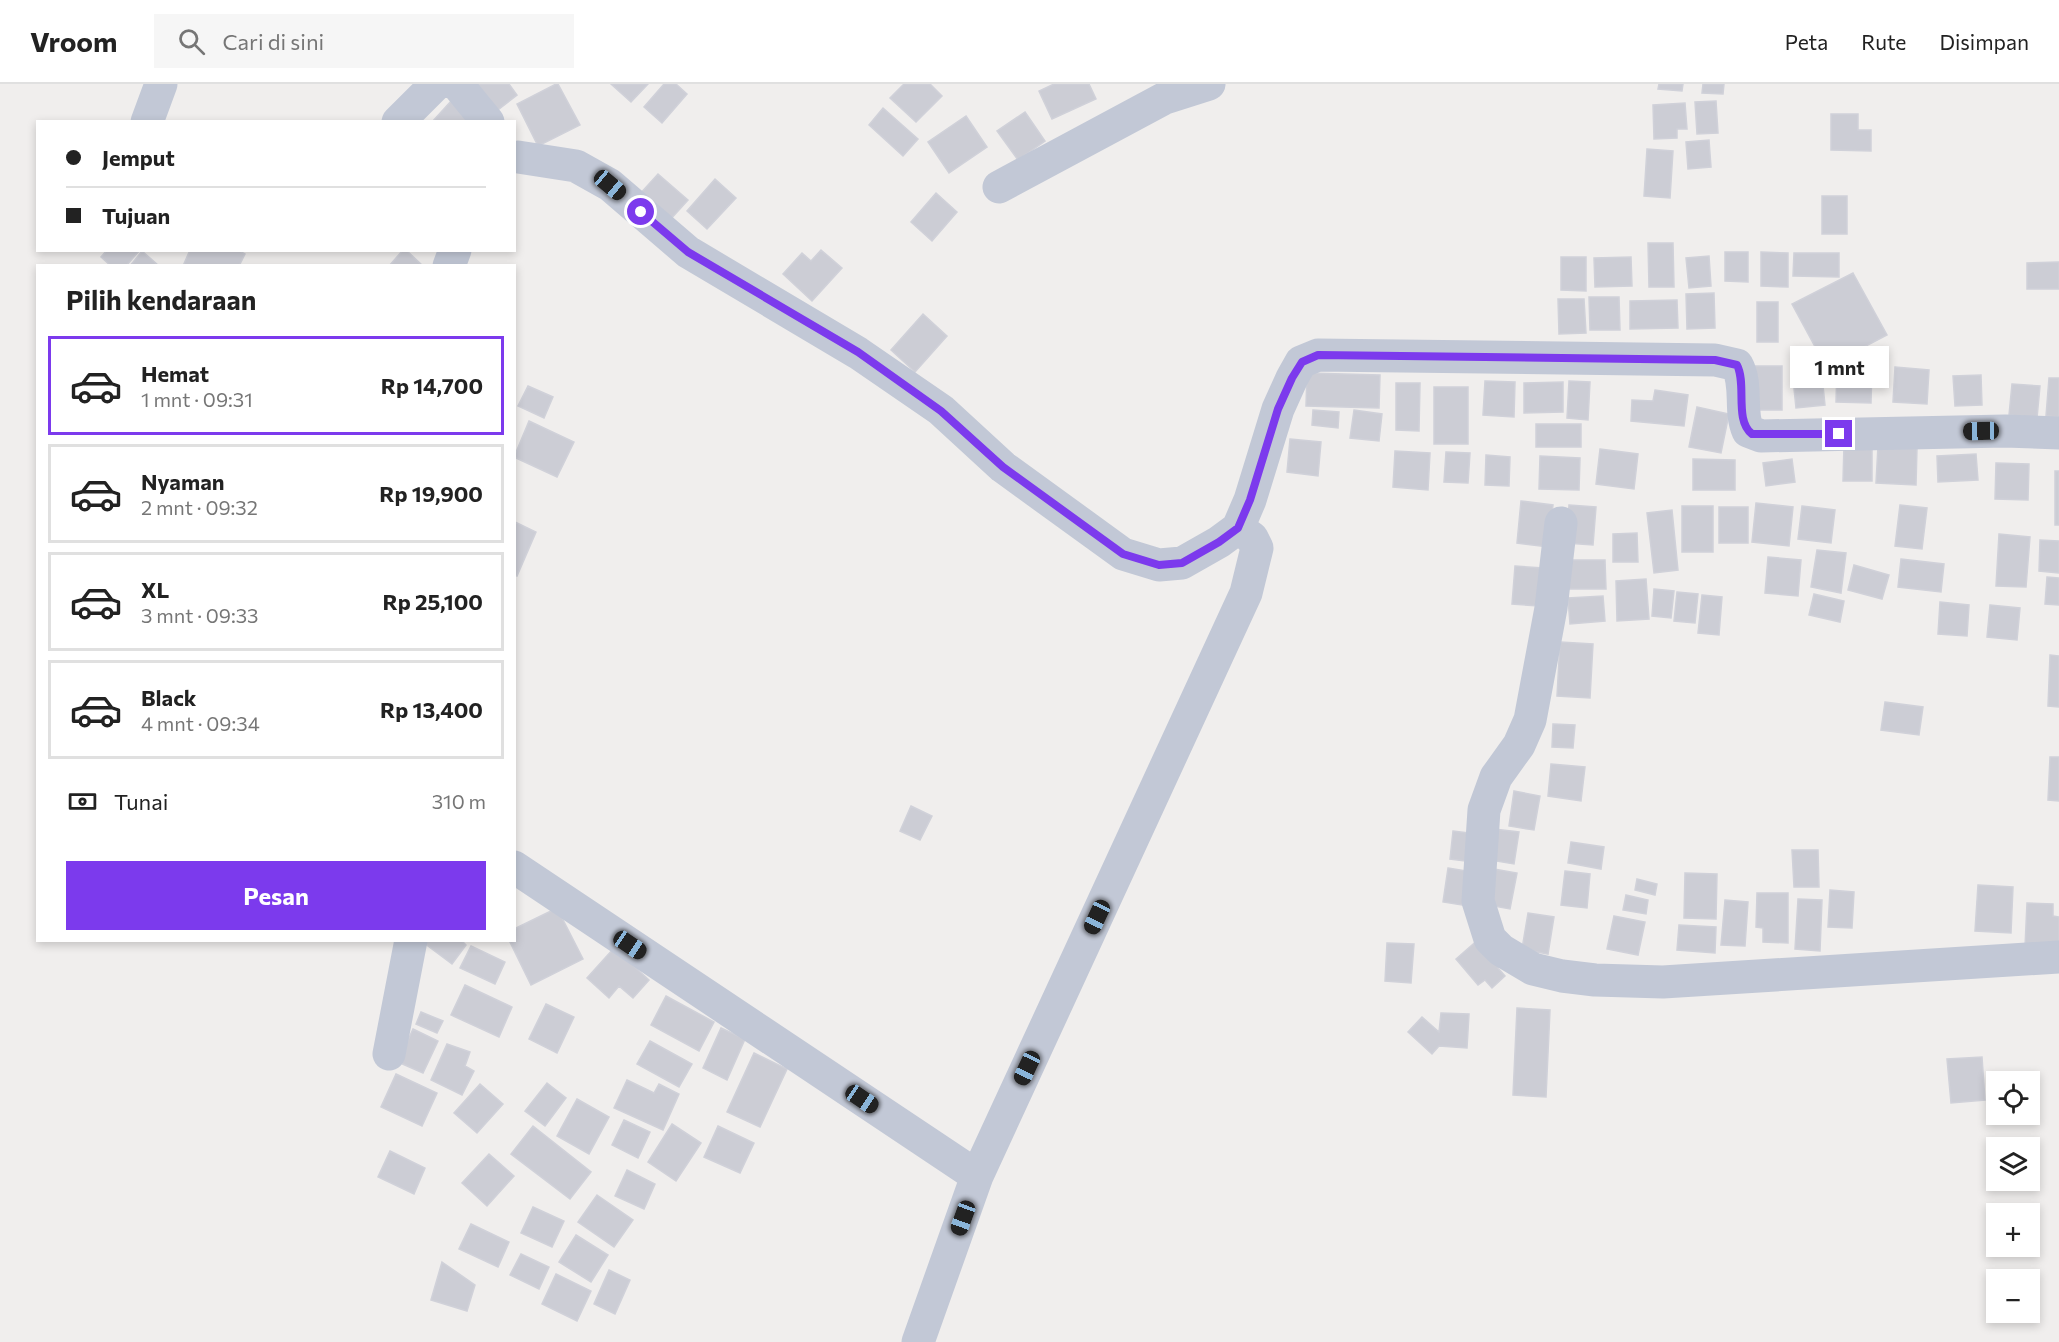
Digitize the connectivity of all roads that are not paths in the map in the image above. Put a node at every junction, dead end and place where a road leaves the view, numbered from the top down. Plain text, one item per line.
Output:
1 (161, 84) edge
2 (436, 84) edge
3 (457, 84) edge
4 (1209, 84) edge
5 (148, 120) edge
6 (400, 120) edge
7 (486, 120) edge
8 (516, 156) edge
9 (999, 187) dead end
10 (2059, 433) edge
11 (1561, 523) dead end
12 (1238, 528) junction
13 (516, 868) edge
14 (411, 942) edge
15 (2059, 957) edge
16 (389, 1054) dead end
17 (977, 1176) junction
18 (918, 1342) edge

1 - 5 street
2 - 6 street
3 - 7 street
4 - 9 street
8 - 12 street
10 - 12 street
11 - 15 street
12 - 17 street
13 - 17 street
14 - 16 street
17 - 18 street

